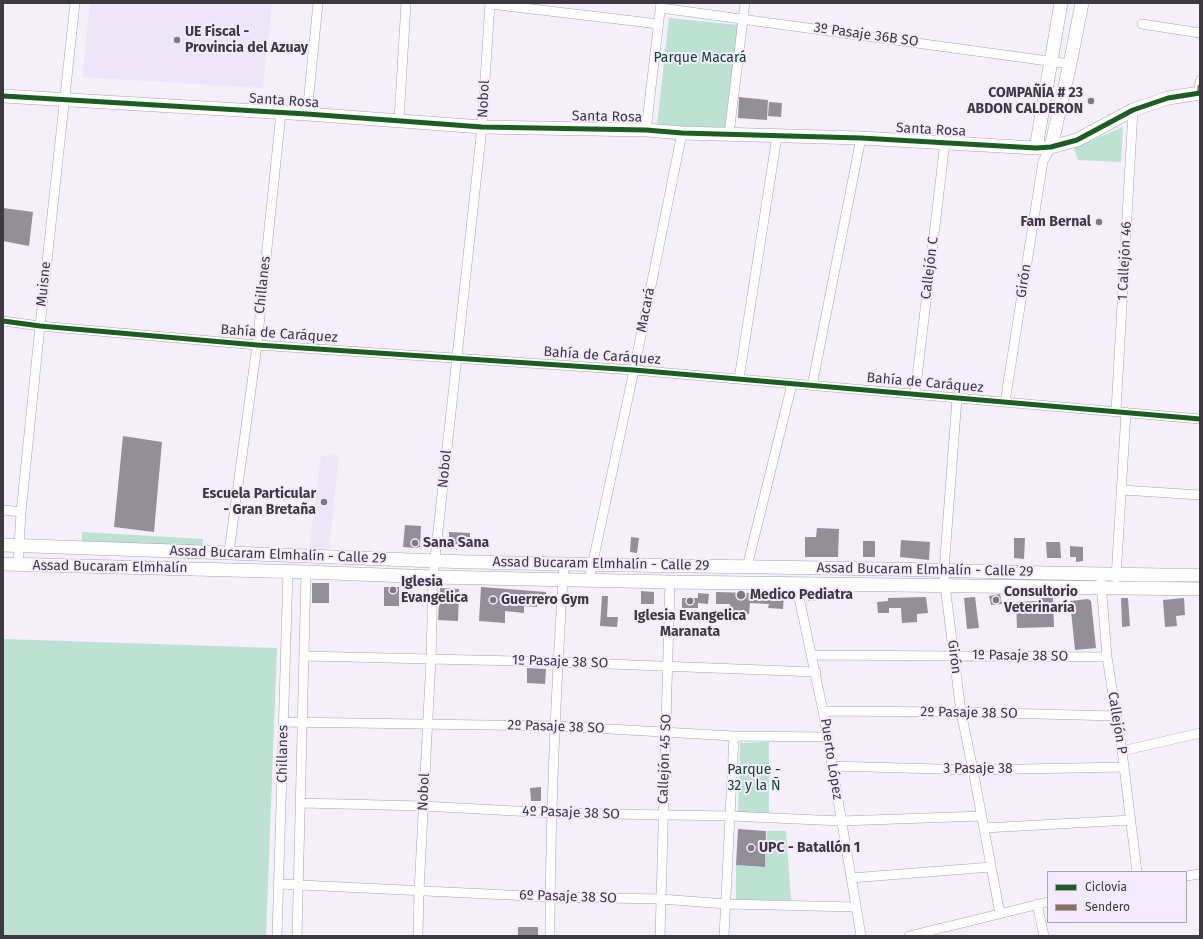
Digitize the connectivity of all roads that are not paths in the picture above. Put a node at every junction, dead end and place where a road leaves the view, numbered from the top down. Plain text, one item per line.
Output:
1 (75, 3) edge
2 (318, 3) edge
3 (406, 3) edge
4 (745, 3) edge
5 (1061, 3) edge
6 (1082, 3) edge
7 (490, 4) edge
8 (661, 6) edge
9 (743, 19) junction
10 (659, 24) junction
11 (1142, 24) dead end
12 (1200, 33) edge
13 (1052, 61) junction
14 (1070, 64) junction
15 (1200, 89) edge
16 (3, 96) edge
17 (65, 99) junction
18 (1133, 110) junction
19 (281, 113) junction
20 (306, 114) junction
21 (399, 120) junction
22 (482, 127) junction
23 (646, 130) junction
24 (682, 133) junction
25 (729, 134) junction
26 (777, 136) junction
27 (861, 138) junction
28 (946, 142) junction
29 (1051, 147) junction
30 (1036, 148) junction
31 (1043, 160) junction
32 (3, 321) edge
33 (40, 326) junction
34 (257, 345) junction
35 (456, 359) junction
36 (634, 370) junction
37 (739, 379) junction
38 (792, 384) junction
39 (812, 386) junction
40 (915, 394) junction
41 (957, 398) junction
42 (1005, 402) junction
43 (1121, 412) junction
44 (1200, 418) edge
45 (1122, 490) junction
46 (1200, 495) edge
47 (3, 510) edge
48 (21, 512) junction
49 (3, 545) edge
50 (18, 546) junction
51 (229, 552) junction
52 (435, 561) junction
53 (3, 564) edge
54 (564, 564) junction
55 (592, 564) junction
56 (18, 565) junction
57 (747, 567) junction
58 (944, 570) junction
59 (288, 571) junction
60 (306, 572) junction
61 (1101, 574) junction
62 (1200, 574) edge
63 (433, 577) junction
64 (563, 580) junction
65 (589, 580) junction
66 (1116, 581) junction
67 (670, 582) junction
68 (796, 583) junction
69 (945, 585) junction
70 (1101, 587) junction
71 (1200, 589) edge
72 (812, 655) junction
73 (305, 656) junction
74 (953, 656) junction
75 (1108, 657) junction
76 (431, 659) junction
77 (558, 662) junction
78 (667, 667) junction
79 (816, 672) junction
80 (823, 711) junction
81 (961, 712) junction
82 (1116, 716) junction
83 (284, 722) junction
84 (303, 722) junction
85 (428, 723) junction
86 (556, 726) junction
87 (666, 732) junction
88 (1200, 734) edge
89 (734, 736) junction
90 (828, 737) junction
91 (1122, 751) junction
92 (832, 766) junction
93 (1124, 767) junction
94 (973, 770) junction
95 (302, 803) junction
96 (423, 806) junction
97 (552, 813) junction
98 (663, 815) junction
99 (730, 816) junction
100 (982, 816) junction
101 (1131, 820) junction
102 (841, 821) junction
103 (984, 828) junction
104 (991, 866) junction
105 (1137, 871) edge
106 (1200, 874) edge
107 (1187, 876) edge
108 (852, 878) junction
109 (280, 884) junction
110 (298, 884) junction
111 (418, 891) junction
112 (550, 897) junction
113 (661, 899) junction
114 (1047, 902) edge
115 (726, 904) junction
116 (1038, 904) junction
117 (856, 907) junction
118 (1000, 914) junction
119 (278, 936) edge
120 (298, 936) edge
121 (418, 936) edge
122 (550, 936) edge
123 (660, 936) edge
124 (724, 936) edge
125 (861, 936) edge
126 (909, 936) edge
127 (1044, 936) edge

1 - 17 street, Muisne
2 - 20 street
3 - 21 street
4 - 9 street
5 - 13 main road
6 - 14 main road, Girón
7 - 10 street
7 - 22 street, Nobol
8 - 9 street, 3º Pasaje 36B SO
8 - 10 street
9 - 13 street, 3º Pasaje 36B SO
9 - 25 street
10 - 23 street
11 - 12 street
13 - 14 street, 3º Pasaje 36B SO
13 - 30 main road
14 - 29 main road, Girón
15 - 18 main road, Santa Rosa
16 - 17 main road, Santa Rosa
17 - 19 main road, Santa Rosa
17 - 33 street, Muisne
18 - 29 main road, Santa Rosa
18 - 43 street, 1 Callejón 46
19 - 20 main road, Santa Rosa
19 - 34 street, Chillanes
20 - 21 main road, Santa Rosa
21 - 22 main road, Santa Rosa
22 - 23 main road, Santa Rosa
22 - 35 street, Nobol
23 - 24 main road, Santa Rosa
24 - 25 main road, Santa Rosa
24 - 36 street, Macará
25 - 26 main road, Santa Rosa
26 - 27 main road, Santa Rosa
26 - 37 street
27 - 28 main road, Santa Rosa
27 - 39 street
28 - 30 main road, Santa Rosa
28 - 40 street, Callejón C
29 - 30 main road, Santa Rosa
29 - 31 street, Girón
30 - 31 street
31 - 42 street, Girón
32 - 33 street, Bahía de Caráquez
33 - 34 street, Bahía de Caráquez
33 - 48 street, Muisne
34 - 35 street, Bahía de Caráquez
34 - 51 street, Chillanes
35 - 36 street, Bahía de Caráquez
35 - 52 street, Nobol
36 - 37 street, Bahía de Caráquez
36 - 55 street, Macará
37 - 38 street, Bahía de Caráquez
38 - 39 street, Bahía de Caráquez
38 - 57 street
39 - 40 street, Bahía de Caráquez
40 - 41 street, Bahía de Caráquez
41 - 42 street, Bahía de Caráquez
41 - 58 street, Girón
42 - 43 street, Bahía de Caráquez
43 - 44 street, Bahía de Caráquez
43 - 45 street, 1 Callejón 46
45 - 46 street
45 - 66 street, 1 Callejón 46
47 - 48 street
48 - 50 street, Muisne
49 - 50 main road, Assad Bucaram Elmhalín - Calle 29
50 - 51 main road, Assad Bucaram Elmhalín - Calle 29
50 - 56 street, Muisne
51 - 52 main road, Assad Bucaram Elmhalín - Calle 29
52 - 54 main road, Assad Bucaram Elmhalín - Calle 29
52 - 63 street, Nobol
53 - 56 main road, Assad Bucaram Elmhalín
54 - 55 main road, Assad Bucaram Elmhalín - Calle 29
54 - 64 street
55 - 57 main road, Assad Bucaram Elmhalín - Calle 29
55 - 65 street, Macará
56 - 59 main road, Assad Bucaram Elmhalín
57 - 58 main road, Assad Bucaram Elmhalín - Calle 29
58 - 61 main road, Assad Bucaram Elmhalín - Calle 29
58 - 69 street, Girón
59 - 60 main road, Assad Bucaram Elmhalín
59 - 83 street, Chillanes
60 - 63 main road, Assad Bucaram Elmhalín
60 - 73 street, Chillanes
61 - 66 main road, Assad Bucaram Elmhalín - Calle 29
61 - 70 street, Callejón P
62 - 66 main road, Assad Bucaram Elmhalín - Calle 29
63 - 64 main road, Assad Bucaram Elmhalín
63 - 76 street, Nobol
64 - 65 main road, Assad Bucaram Elmhalín
64 - 77 street
65 - 67 main road, Assad Bucaram Elmhalín
66 - 70 main road, Assad Bucaram Elmhalín
66 - 71 main road, Assad Bucaram Elmhalín
67 - 68 main road, Assad Bucaram Elmhalín
67 - 78 street, Callejón 45 SO
68 - 69 main road, Assad Bucaram Elmhalín
68 - 72 street, Puerto López
69 - 70 main road, Assad Bucaram Elmhalín
69 - 74 street, Girón
70 - 75 street, Callejón P
72 - 74 street, 1º Pasaje 38 SO
72 - 79 street, Puerto López
73 - 76 street, 1º Pasaje 38 SO
73 - 84 street, Chillanes
74 - 75 street, 1º Pasaje 38 SO
74 - 81 street, Girón
75 - 82 street, Callejón P
76 - 77 street, 1º Pasaje 38 SO
76 - 85 street, Nobol
77 - 78 street, 1º Pasaje 38 SO
77 - 86 street
78 - 79 street, 1º Pasaje 38 SO
78 - 87 street, Callejón 45 SO
79 - 80 street, Puerto López
80 - 81 street, 2º Pasaje 38 SO
80 - 90 street, Puerto López
81 - 82 street, 2º Pasaje 38 SO
81 - 94 street, Girón
82 - 91 street, Callejón P
83 - 84 street, 2º Pasaje 38 SO
83 - 109 street, Chillanes
84 - 85 street, 2º Pasaje 38 SO
84 - 95 street, Chillanes
85 - 86 street, 2º Pasaje 38 SO
85 - 96 street, Nobol
86 - 87 street, 2º Pasaje 38 SO
86 - 97 street
87 - 89 street, 2º Pasaje 38 SO
87 - 98 street, Callejón 45 SO
88 - 91 street
89 - 90 street, 2º Pasaje 38 SO
89 - 99 street
90 - 92 street, Puerto López
91 - 93 street, Callejón P
92 - 94 street, 3 Pasaje 38
92 - 102 street, Puerto López
93 - 94 street, 3 Pasaje 38
93 - 101 street, Callejón P
94 - 100 street, Girón
95 - 96 street, 4º Pasaje 38 SO
95 - 110 street, Chillanes
96 - 97 street, 4º Pasaje 38 SO
96 - 111 street, Nobol
97 - 98 street, 4º Pasaje 38 SO
97 - 112 street
98 - 99 street, 4º Pasaje 38 SO
98 - 113 street, Callejón 45 SO
99 - 102 street, 4º Pasaje 38 SO
99 - 115 street
100 - 102 street, 4º Pasaje 38 SO
100 - 103 street, Girón
101 - 103 street
101 - 105 street, Callejón P
102 - 108 street, Puerto López
103 - 104 street, Girón
104 - 108 street
104 - 118 street, Girón
106 - 107 street
108 - 117 street, Puerto López
109 - 110 street, 6º Pasaje 38 SO
109 - 119 street, Chillanes
110 - 111 street, 6º Pasaje 38 SO
110 - 120 street, Chillanes
111 - 112 street, 6º Pasaje 38 SO
111 - 121 street, Nobol
112 - 113 street, 6º Pasaje 38 SO
112 - 122 street
113 - 115 street, 6º Pasaje 38 SO
113 - 123 street, Callejón 45 SO
114 - 116 street
115 - 117 street, 6º Pasaje 38 SO
115 - 124 street
116 - 118 street
116 - 127 street
117 - 125 street, Puerto López
118 - 126 street

